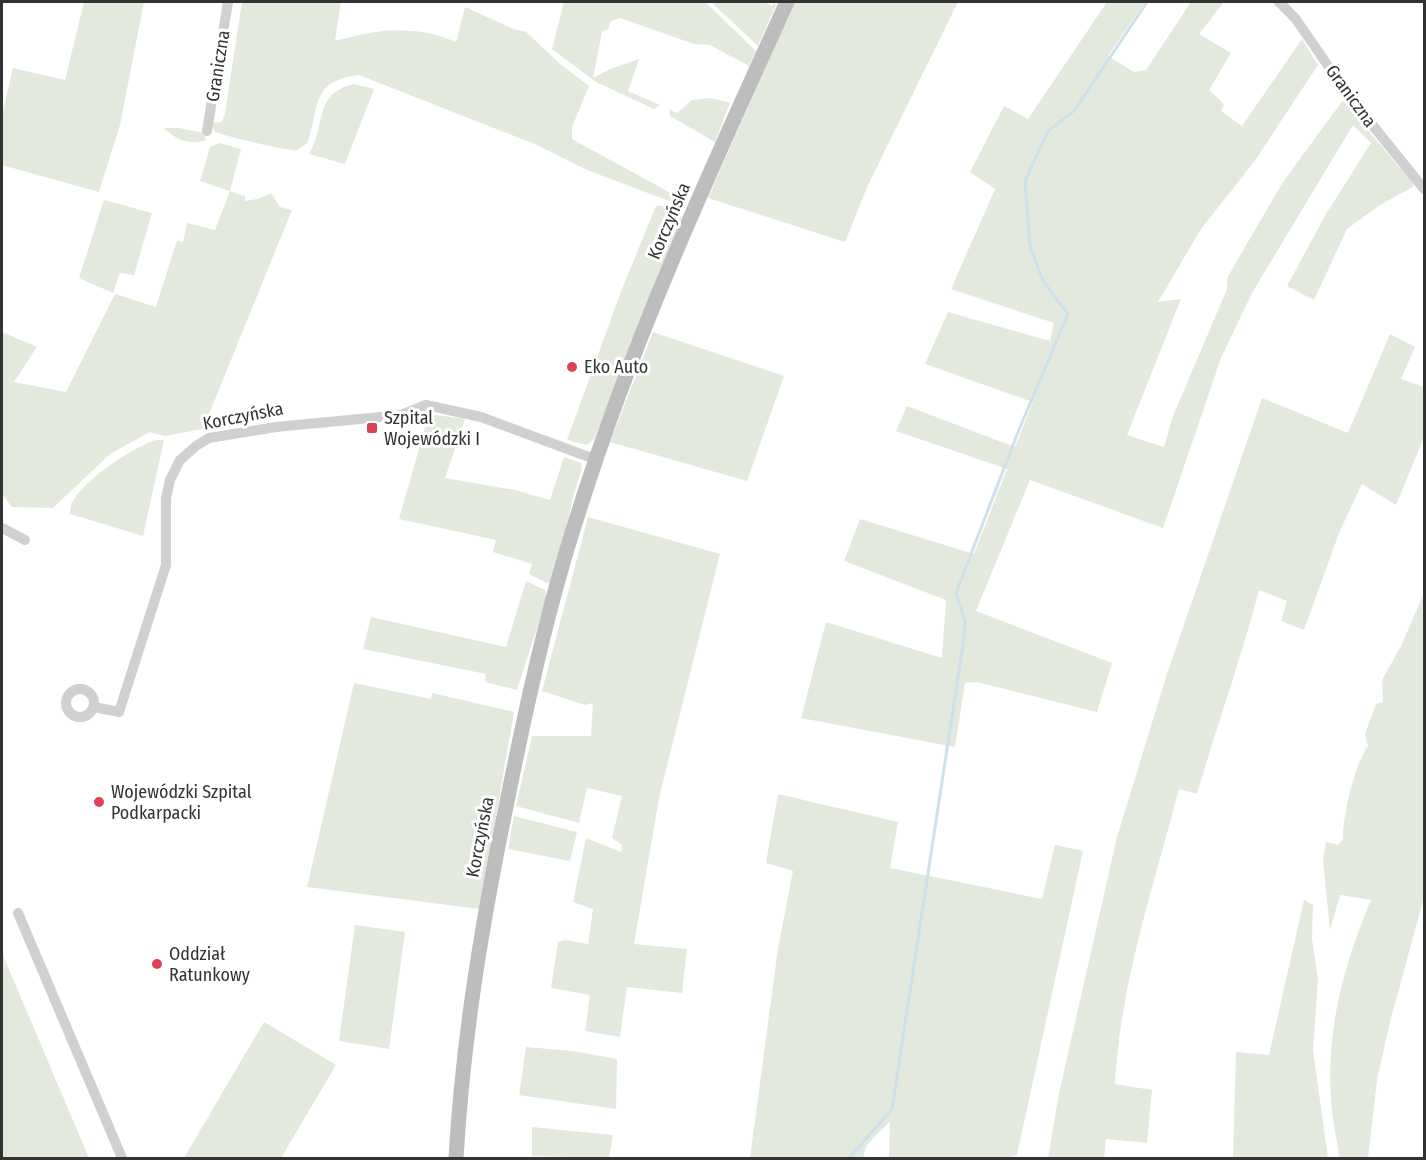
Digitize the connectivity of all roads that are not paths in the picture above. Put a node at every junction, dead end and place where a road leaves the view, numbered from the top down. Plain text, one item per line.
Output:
1 (228, 2) edge
2 (787, 2) edge
3 (1279, 2) edge
4 (207, 131) dead end
5 (1419, 172) edge
6 (1425, 189) edge
7 (597, 460) junction
8 (2, 528) edge
9 (25, 540) dead end
10 (94, 707) dead end
11 (18, 913) dead end
12 (122, 1158) edge
13 (456, 1158) edge

1 - 4 street, Graniczna
2 - 7 main road, Korczyńska
3 - 5 street, Graniczna
5 - 6 street, Graniczna
7 - 10 street, Korczyńska
7 - 13 main road, Korczyńska
8 - 9 street
11 - 12 street

